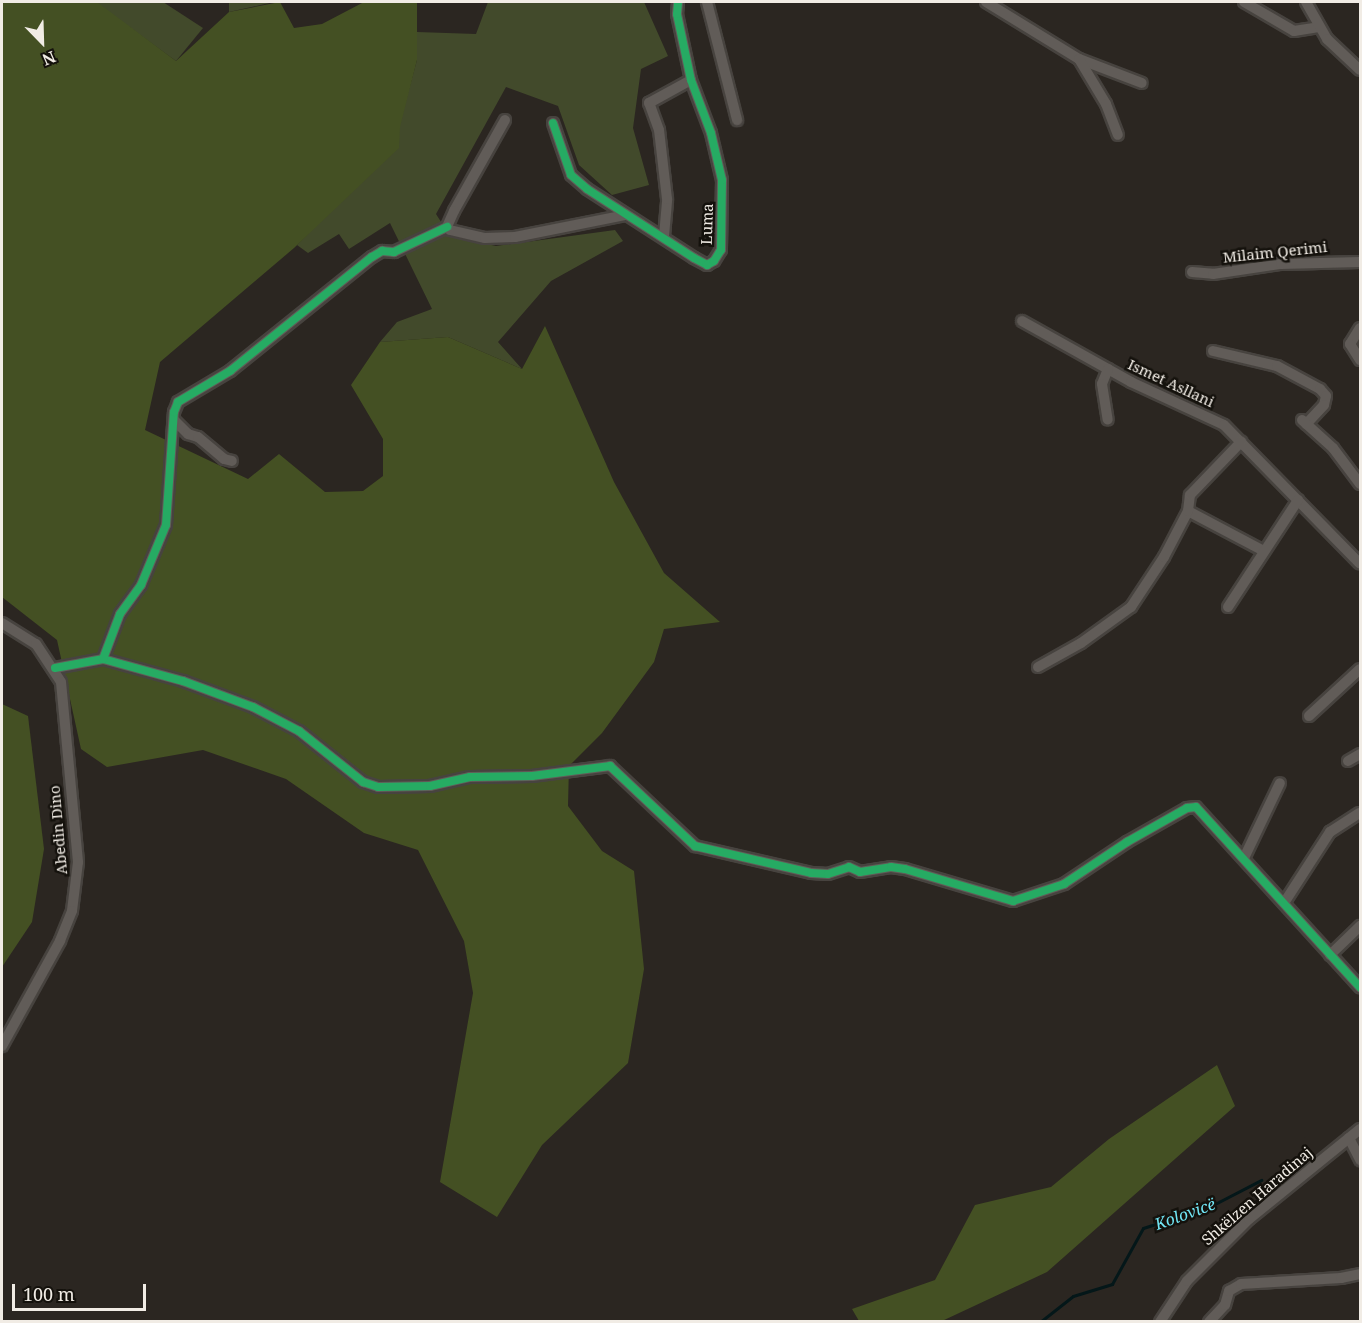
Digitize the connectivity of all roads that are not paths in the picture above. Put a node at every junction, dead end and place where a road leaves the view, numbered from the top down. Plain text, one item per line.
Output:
1 (678, 2) edge
2 (707, 2) edge
3 (986, 2) edge
4 (1244, 2) edge
5 (1306, 2) edge
6 (1319, 27) junction
7 (1079, 59) junction
8 (1360, 70) edge
9 (691, 80) junction
10 (1142, 83) dead end
11 (505, 120) dead end
12 (737, 120) dead end
13 (553, 123) dead end
14 (1118, 135) dead end
15 (625, 215) junction
16 (447, 227) junction
17 (664, 236) junction
18 (1360, 262) edge
19 (1192, 272) dead end
20 (1022, 321) dead end
21 (1360, 328) edge
22 (1214, 351) dead end
23 (1360, 360) edge
24 (1108, 369) junction
25 (174, 420) junction
26 (1108, 420) dead end
27 (1241, 442) junction
28 (232, 462) dead end
29 (1360, 484) edge
30 (1298, 500) junction
31 (1188, 511) junction
32 (1264, 551) junction
33 (1360, 564) edge
34 (1228, 607) dead end
35 (2, 623) edge
36 (103, 659) junction
37 (1038, 667) dead end
38 (55, 668) junction
39 (1360, 669) edge
40 (1309, 716) dead end
41 (1360, 754) edge
42 (1348, 761) dead end
43 (1280, 783) dead end
44 (1359, 813) dead end
45 (1244, 858) junction
46 (1284, 903) junction
47 (1360, 926) edge
48 (1330, 955) junction
49 (1360, 987) edge
50 (2, 1046) edge
51 (1360, 1129) edge
52 (1349, 1138) junction
53 (1360, 1160) edge
54 (1360, 1274) edge
55 (1160, 1322) edge
56 (1209, 1322) edge

1 - 9 street, Luma
2 - 12 street
3 - 7 street
4 - 6 street
5 - 6 street
6 - 8 street
7 - 10 street
7 - 14 street
9 - 17 street
9 - 17 street, Luma
11 - 16 street
13 - 15 street, Luma
15 - 16 street
15 - 17 street, Luma
16 - 25 street
18 - 19 street, Milaim Qerimi
20 - 24 street, Ismet Asllani
21 - 23 street
22 - 29 street
24 - 26 street, Ismet Asllani
24 - 27 street, Ismet Asllani
25 - 28 street
25 - 36 street
27 - 30 street, Ismet Asllani
27 - 31 street
30 - 32 street
30 - 33 street, Ismet Asllani
31 - 32 street
31 - 37 street
32 - 34 street
35 - 38 street, Abedin Dino
36 - 38 street
36 - 45 street
38 - 50 street, Abedin Dino
39 - 40 street
41 - 42 street
43 - 45 street
44 - 46 street
45 - 46 street
46 - 48 street
47 - 48 street
48 - 49 street
51 - 52 street, Shkëlzen Haradinaj
52 - 53 street
52 - 55 street, Shkëlzen Haradinaj
54 - 56 street

